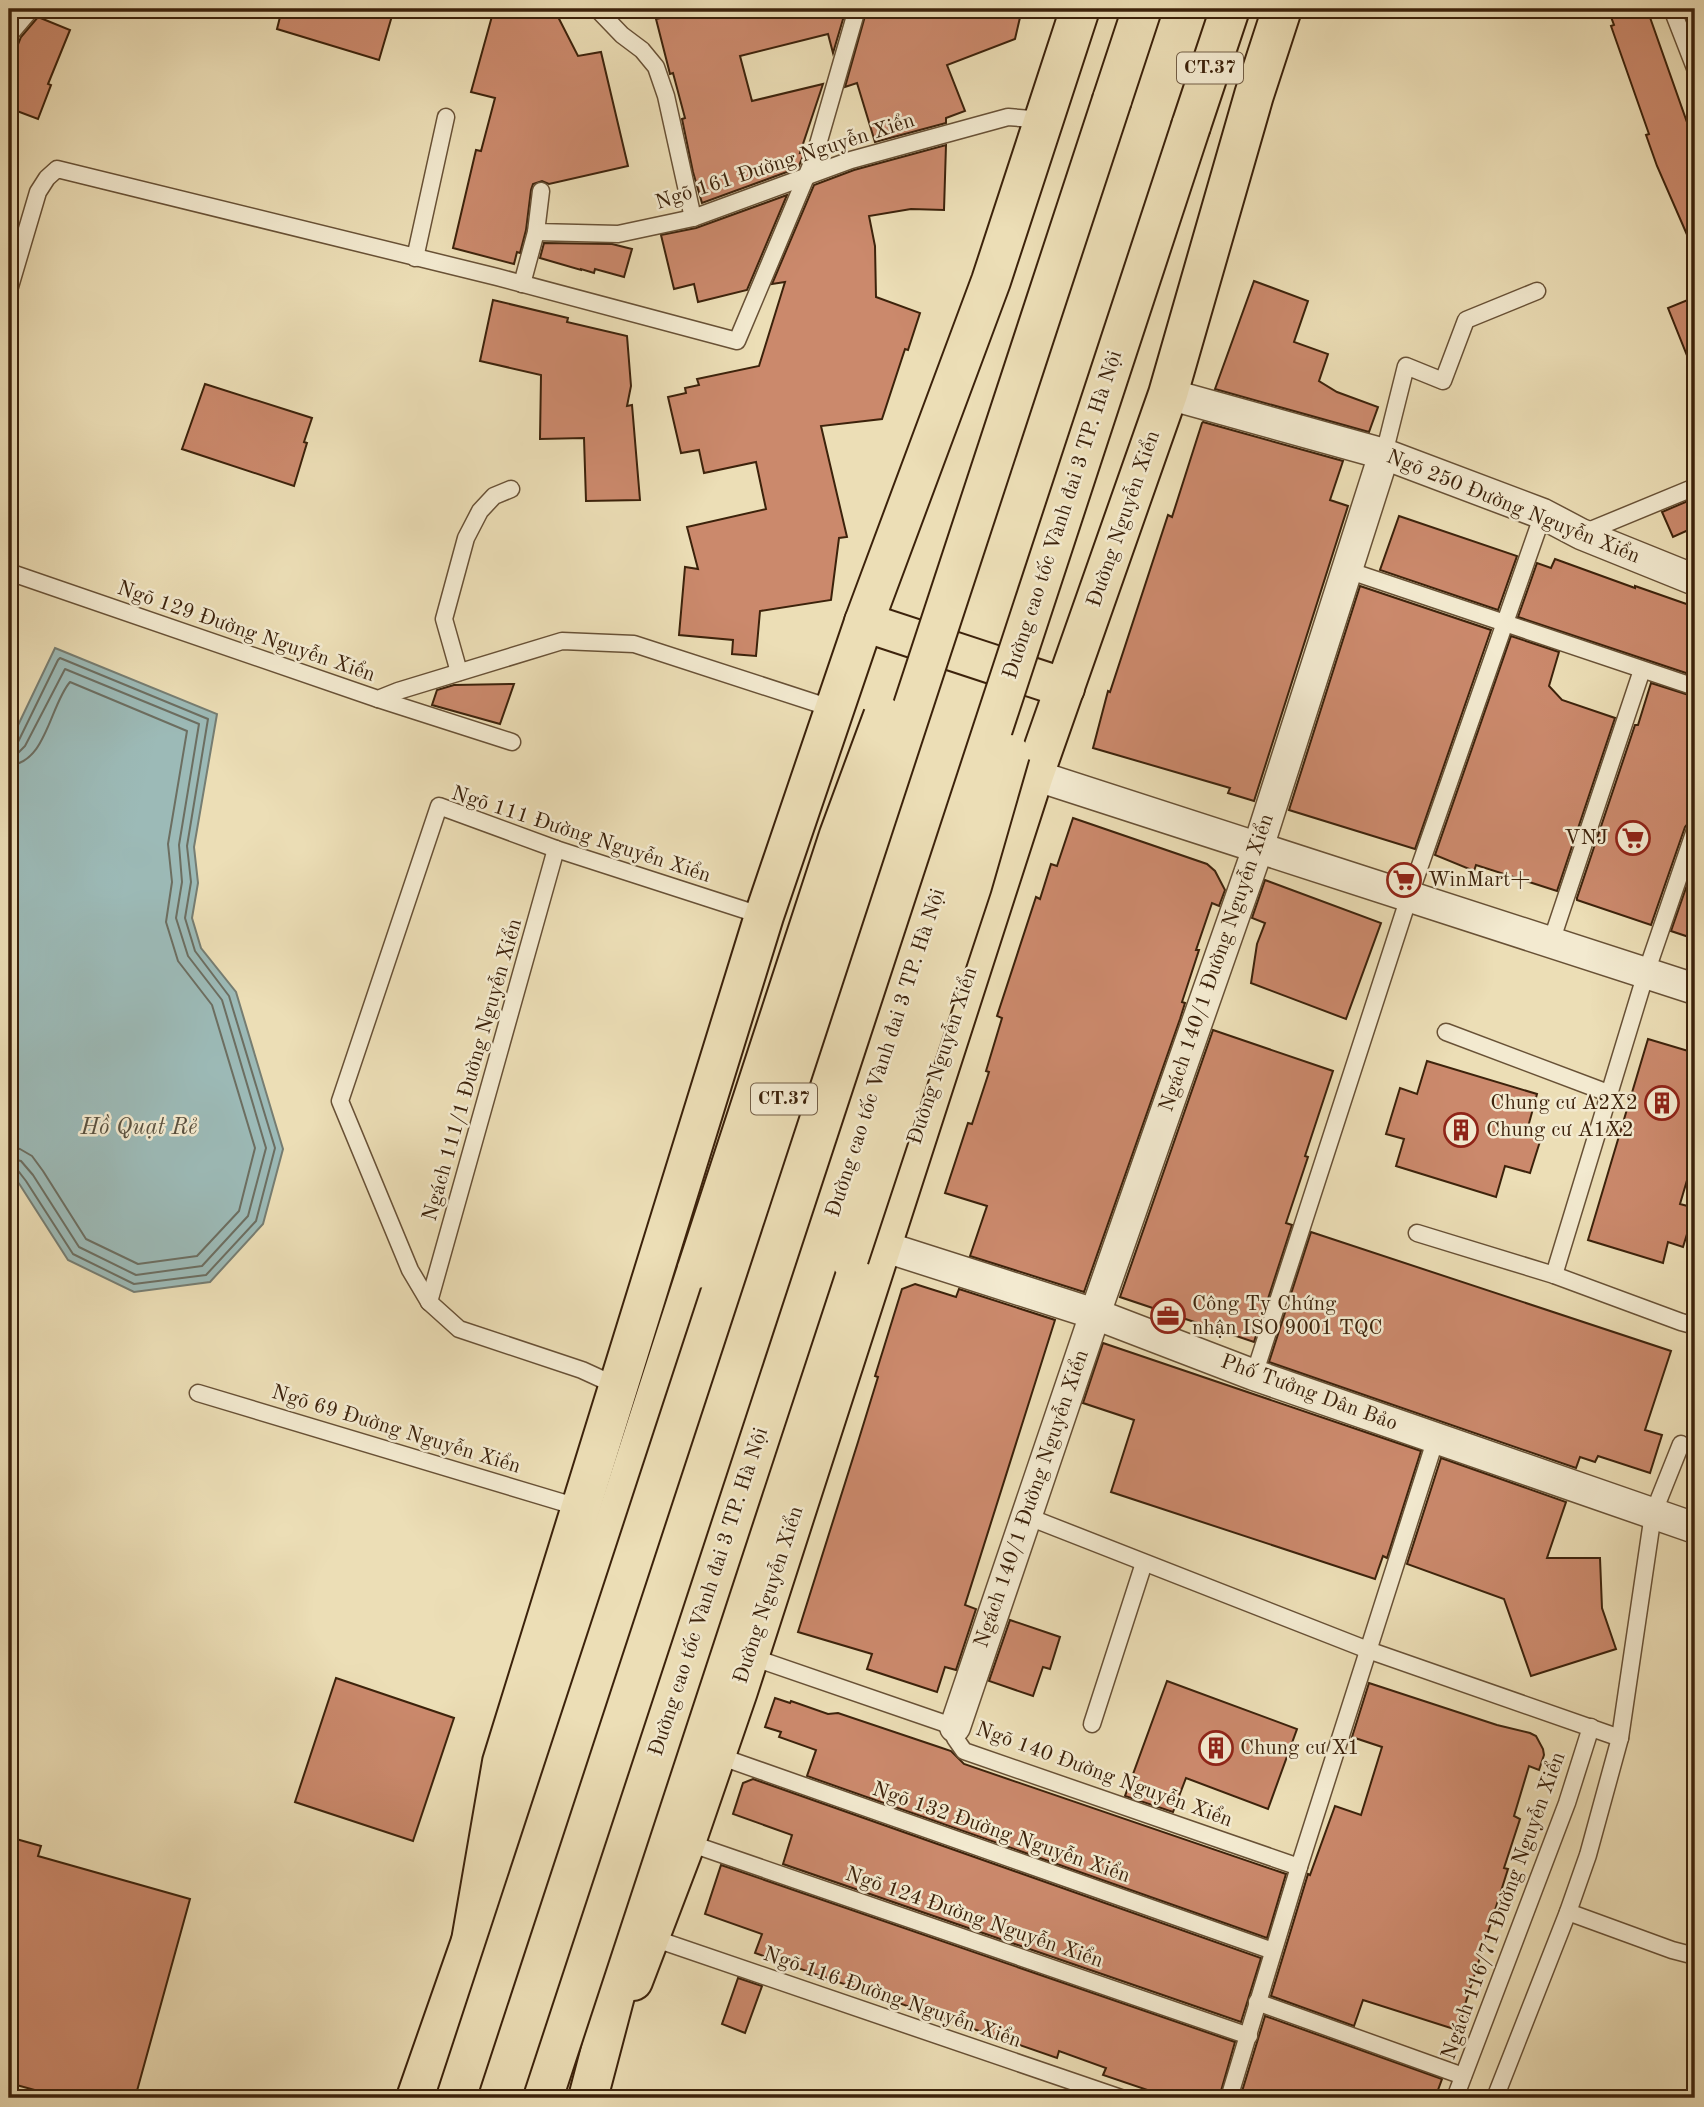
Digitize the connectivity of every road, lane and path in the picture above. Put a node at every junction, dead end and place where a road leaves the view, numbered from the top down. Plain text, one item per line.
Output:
1 (31, 9) edge
2 (597, 9) edge
3 (857, 9) edge
4 (1143, 9) edge
5 (1230, 9) edge
6 (1244, 9) edge
7 (1282, 9) edge
8 (1672, 9) edge
9 (1072, 19) edge
10 (9, 35) edge
11 (1695, 68) edge
12 (1237, 90) junction
13 (1112, 100) junction
14 (446, 117) dead end
15 (1044, 120) junction
16 (1191, 126) junction
17 (806, 176) junction
18 (541, 191) dead end
19 (693, 218) junction
20 (536, 232) junction
21 (415, 258) junction
22 (522, 284) junction
23 (9, 290) edge
24 (1537, 291) dead end
25 (1168, 394) junction
26 (1384, 454) junction
27 (1695, 486) edge
28 (511, 489) dead end
29 (1543, 514) junction
30 (1581, 534) junction
31 (1347, 570) junction
32 (9, 572) edge
33 (1695, 580) edge
34 (864, 622) junction
35 (1505, 623) junction
36 (1642, 670) junction
37 (459, 672) junction
38 (1023, 674) junction
39 (1695, 687) edge
40 (1065, 688) junction
41 (378, 699) junction
42 (834, 709) junction
43 (512, 742) dead end
44 (1034, 775) junction
45 (1695, 830) edge
46 (1258, 848) junction
47 (556, 849) junction
48 (1409, 897) junction
49 (764, 916) junction
50 (1551, 942) junction
51 (1646, 973) junction
52 (1695, 989) edge
53 (1446, 1032) dead end
54 (1608, 1093) junction
55 (1417, 1233) dead end
56 (865, 1252) junction
57 (1554, 1275) junction
58 (429, 1301) junction
59 (1095, 1314) junction
60 (1695, 1318) edge
61 (1254, 1375) junction
62 (617, 1385) junction
63 (198, 1393) dead end
64 (1436, 1438) junction
65 (1681, 1444) dead end
66 (581, 1508) junction
67 (1653, 1514) junction
68 (1026, 1516) junction
69 (1695, 1528) edge
70 (1144, 1563) junction
71 (1368, 1650) junction
72 (749, 1657) junction
73 (1092, 1724) dead end
74 (955, 1727) junction
75 (1591, 1727) junction
76 (1620, 1738) junction
77 (716, 1755) junction
78 (686, 1842) junction
79 (1299, 1867) junction
80 (1568, 1912) junction
81 (650, 1937) junction
82 (471, 1941) junction
83 (1273, 1951) junction
84 (1695, 1956) edge
85 (1257, 2002) junction
86 (1249, 2036) junction
87 (1463, 2076) junction
88 (416, 2098) edge
89 (456, 2098) edge
90 (543, 2098) edge
91 (556, 2098) edge
92 (589, 2098) edge
93 (1121, 2098) edge
94 (1229, 2098) edge
95 (1455, 2098) edge
96 (1495, 2098) edge

1 - 10 lane
2 - 19 lane
3 - 17 lane
4 - 13 main road, CT.37
5 - 16 main road, Đường cao tốc Vành đai 3 TP. Hà Nội / CT.37
6 - 12 main road, Đường Nguyễn Xiển
7 - 12 main road, Đường Nguyễn Xiển
8 - 11 lane
9 - 15 main road
12 - 25 main road, Đường Nguyễn Xiển
12 - 38 main road, Đường Nguyễn Xiển
13 - 82 main road, bridge
13 - 89 main road, CT.37, bridge
14 - 21 lane
15 - 17 lane, Ngõ 161 Đường Nguyễn Xiển
15 - 34 main road
16 - 56 main road, bridge
16 - 90 main road, Đường cao tốc Vành đai 3 TP. Hà Nội / CT.37, bridge
17 - 19 lane, Ngõ 161 Đường Nguyễn Xiển
17 - 22 lane
18 - 20 lane
19 - 20 lane, Ngõ 161 Đường Nguyễn Xiển
20 - 22 lane
21 - 22 lane
21 - 23 lane
24 - 26 lane, Ngách 140/1 Đường Nguyễn Xiển
25 - 26 street, Ngõ 250 Đường Nguyễn Xiển
25 - 40 main road, Đường Nguyễn Xiển
26 - 29 street, Ngõ 250 Đường Nguyễn Xiển
26 - 31 street, Ngách 140/1 Đường Nguyễn Xiển
27 - 30 lane
28 - 37 lane
29 - 30 street, Ngõ 250 Đường Nguyễn Xiển
29 - 35 lane
30 - 33 street, Ngõ 250 Đường Nguyễn Xiển
31 - 35 lane
31 - 46 street, Ngách 140/1 Đường Nguyễn Xiển
32 - 41 lane, Ngõ 129 Đường Nguyễn Xiển
34 - 38 main road
34 - 42 main road
35 - 36 lane
35 - 48 lane
36 - 39 lane
36 - 50 lane
37 - 41 lane, Ngõ 129 Đường Nguyễn Xiển
37 - 42 lane, Ngõ 129 Đường Nguyễn Xiển
38 - 40 main road
38 - 91 main road, Đường Nguyễn Xiển
40 - 44 main road, Đường Nguyễn Xiển
41 - 43 lane
42 - 49 main road
44 - 46 street
44 - 56 main road, Đường Nguyễn Xiển
45 - 51 lane
46 - 48 street
46 - 59 street, Ngách 140/1 Đường Nguyễn Xiển
47 - 49 lane, Ngõ 111 Đường Nguyễn Xiển
47 - 58 lane, Ngách 111/1 Đường Nguyễn Xiển
47 - 58 lane, Ngõ 111 Đường Nguyễn Xiển
48 - 50 street
48 - 61 lane
49 - 62 main road
50 - 51 street
51 - 52 street
51 - 54 lane
53 - 54 lane
54 - 57 lane
55 - 57 lane
56 - 59 street, Phố Tưởng Dân Bảo
56 - 72 main road, Đường Nguyễn Xiển
56 - 92 main road
57 - 60 lane
58 - 62 lane
59 - 61 street, Phố Tưởng Dân Bảo
59 - 68 street, Ngách 140/1 Đường Nguyễn Xiển
61 - 64 street, Phố Tưởng Dân Bảo
62 - 66 main road
63 - 66 lane, Ngõ 69 Đường Nguyễn Xiển
64 - 67 street, Phố Tưởng Dân Bảo
64 - 71 lane
65 - 67 lane
66 - 82 main road
67 - 69 street, Phố Tưởng Dân Bảo
67 - 76 lane
68 - 70 lane
68 - 74 street, Ngách 140/1 Đường Nguyễn Xiển
70 - 71 lane
70 - 73 lane
71 - 75 lane
71 - 79 lane
72 - 74 lane, Ngõ 140 Đường Nguyễn Xiển
72 - 77 main road, Đường Nguyễn Xiển
74 - 79 lane, Ngõ 140 Đường Nguyễn Xiển
75 - 76 lane
75 - 87 lane, Ngách 116/71 Đường Nguyễn Xiển
76 - 80 lane
77 - 78 main road, Đường Nguyễn Xiển
77 - 83 lane, Ngõ 132 Đường Nguyễn Xiển
78 - 81 main road, Đường Nguyễn Xiển
78 - 86 lane, Ngõ 124 Đường Nguyễn Xiển
79 - 83 lane
80 - 84 lane
80 - 96 lane
81 - 92 main road, Đường Nguyễn Xiển
81 - 93 lane, Ngõ 116 Đường Nguyễn Xiển
82 - 88 main road
83 - 85 lane
85 - 86 lane
85 - 87 lane
86 - 94 lane
87 - 95 lane, Ngách 116/71 Đường Nguyễn Xiển

